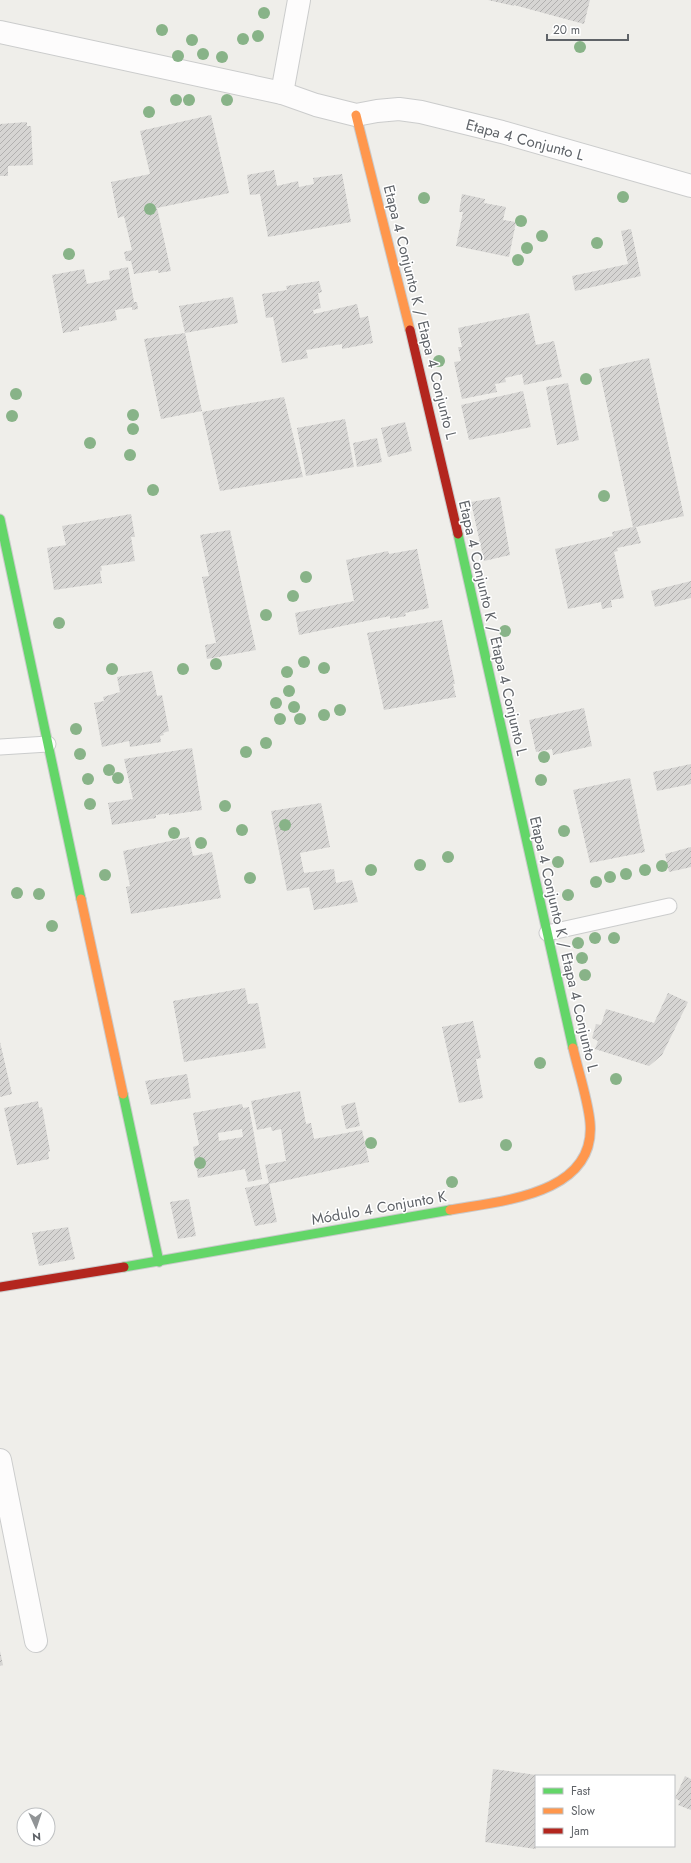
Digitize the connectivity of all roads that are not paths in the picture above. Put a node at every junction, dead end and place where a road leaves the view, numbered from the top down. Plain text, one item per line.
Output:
1 (299, 0) edge
2 (0, 32) edge
3 (282, 93) junction
4 (356, 115) junction
5 (691, 186) edge
6 (0, 519) edge
7 (48, 744) junction
8 (0, 747) edge
9 (669, 906) dead end
10 (547, 933) junction
11 (587, 1149) joint
12 (159, 1262) junction
13 (0, 1287) edge
14 (0, 1460) edge
15 (36, 1640) dead end

1 - 3 street
2 - 3 street
3 - 4 street
4 - 5 street, Etapa 4 Conjunto L
4 - 10 street, Etapa 4 Conjunto K / Etapa 4 Conjunto L
6 - 7 street
7 - 8 lane
7 - 12 street
9 - 10 lane
10 - 11 street, Etapa 4 Conjunto K / Etapa 4 Conjunto L
11 - 12 street, Módulo 4 Conjunto K
12 - 13 street, Módulo 4 Conjunto K
14 - 15 street

